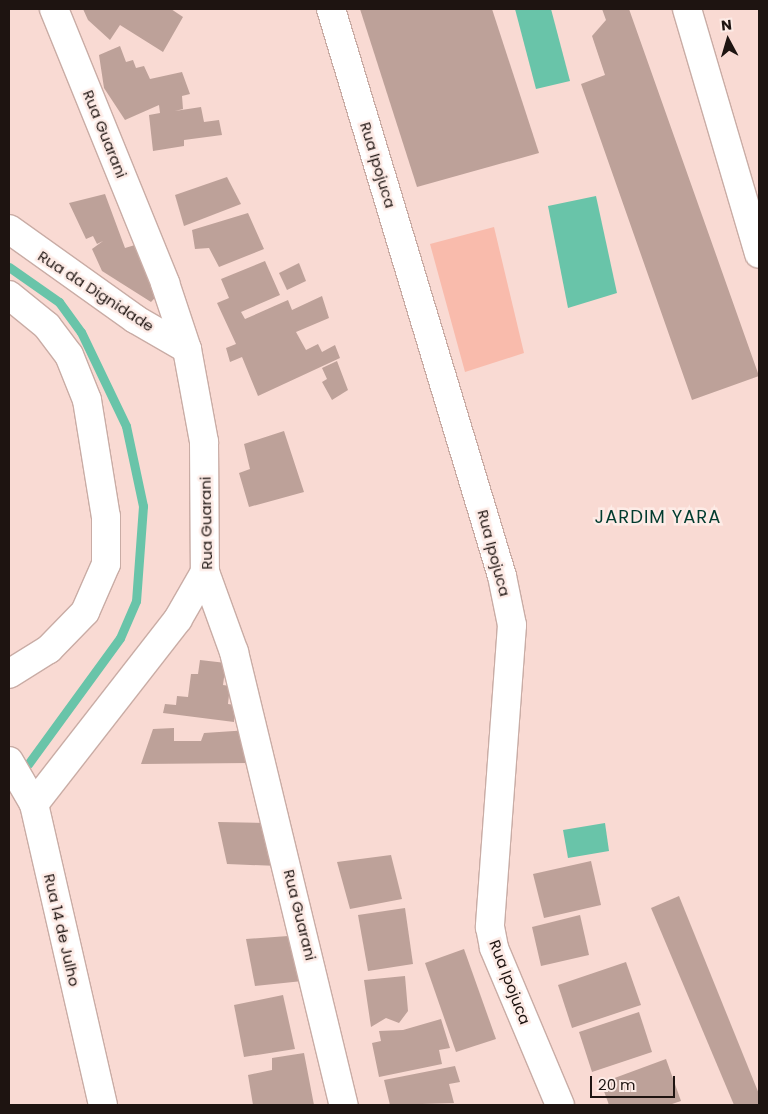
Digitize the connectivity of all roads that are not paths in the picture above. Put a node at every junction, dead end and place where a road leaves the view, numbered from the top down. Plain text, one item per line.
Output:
1 (54, 9) edge
2 (331, 9) edge
3 (687, 9) edge
4 (749, 179) edge
5 (9, 229) edge
6 (759, 254) edge
7 (9, 294) edge
8 (187, 349) junction
9 (206, 572) junction
10 (9, 674) edge
11 (9, 761) edge
12 (34, 804) junction
13 (103, 1105) edge
14 (344, 1105) edge
15 (560, 1105) edge

1 - 8 street, Rua Guarani
2 - 15 street, Rua Ipojuca
3 - 4 street
4 - 6 street
5 - 8 street, Rua da Dignidade
7 - 10 street
8 - 9 street, Rua Guarani
9 - 12 street
9 - 14 street, Rua Guarani
11 - 12 street, Rua 14 de Julho
12 - 13 street, Rua 14 de Julho

